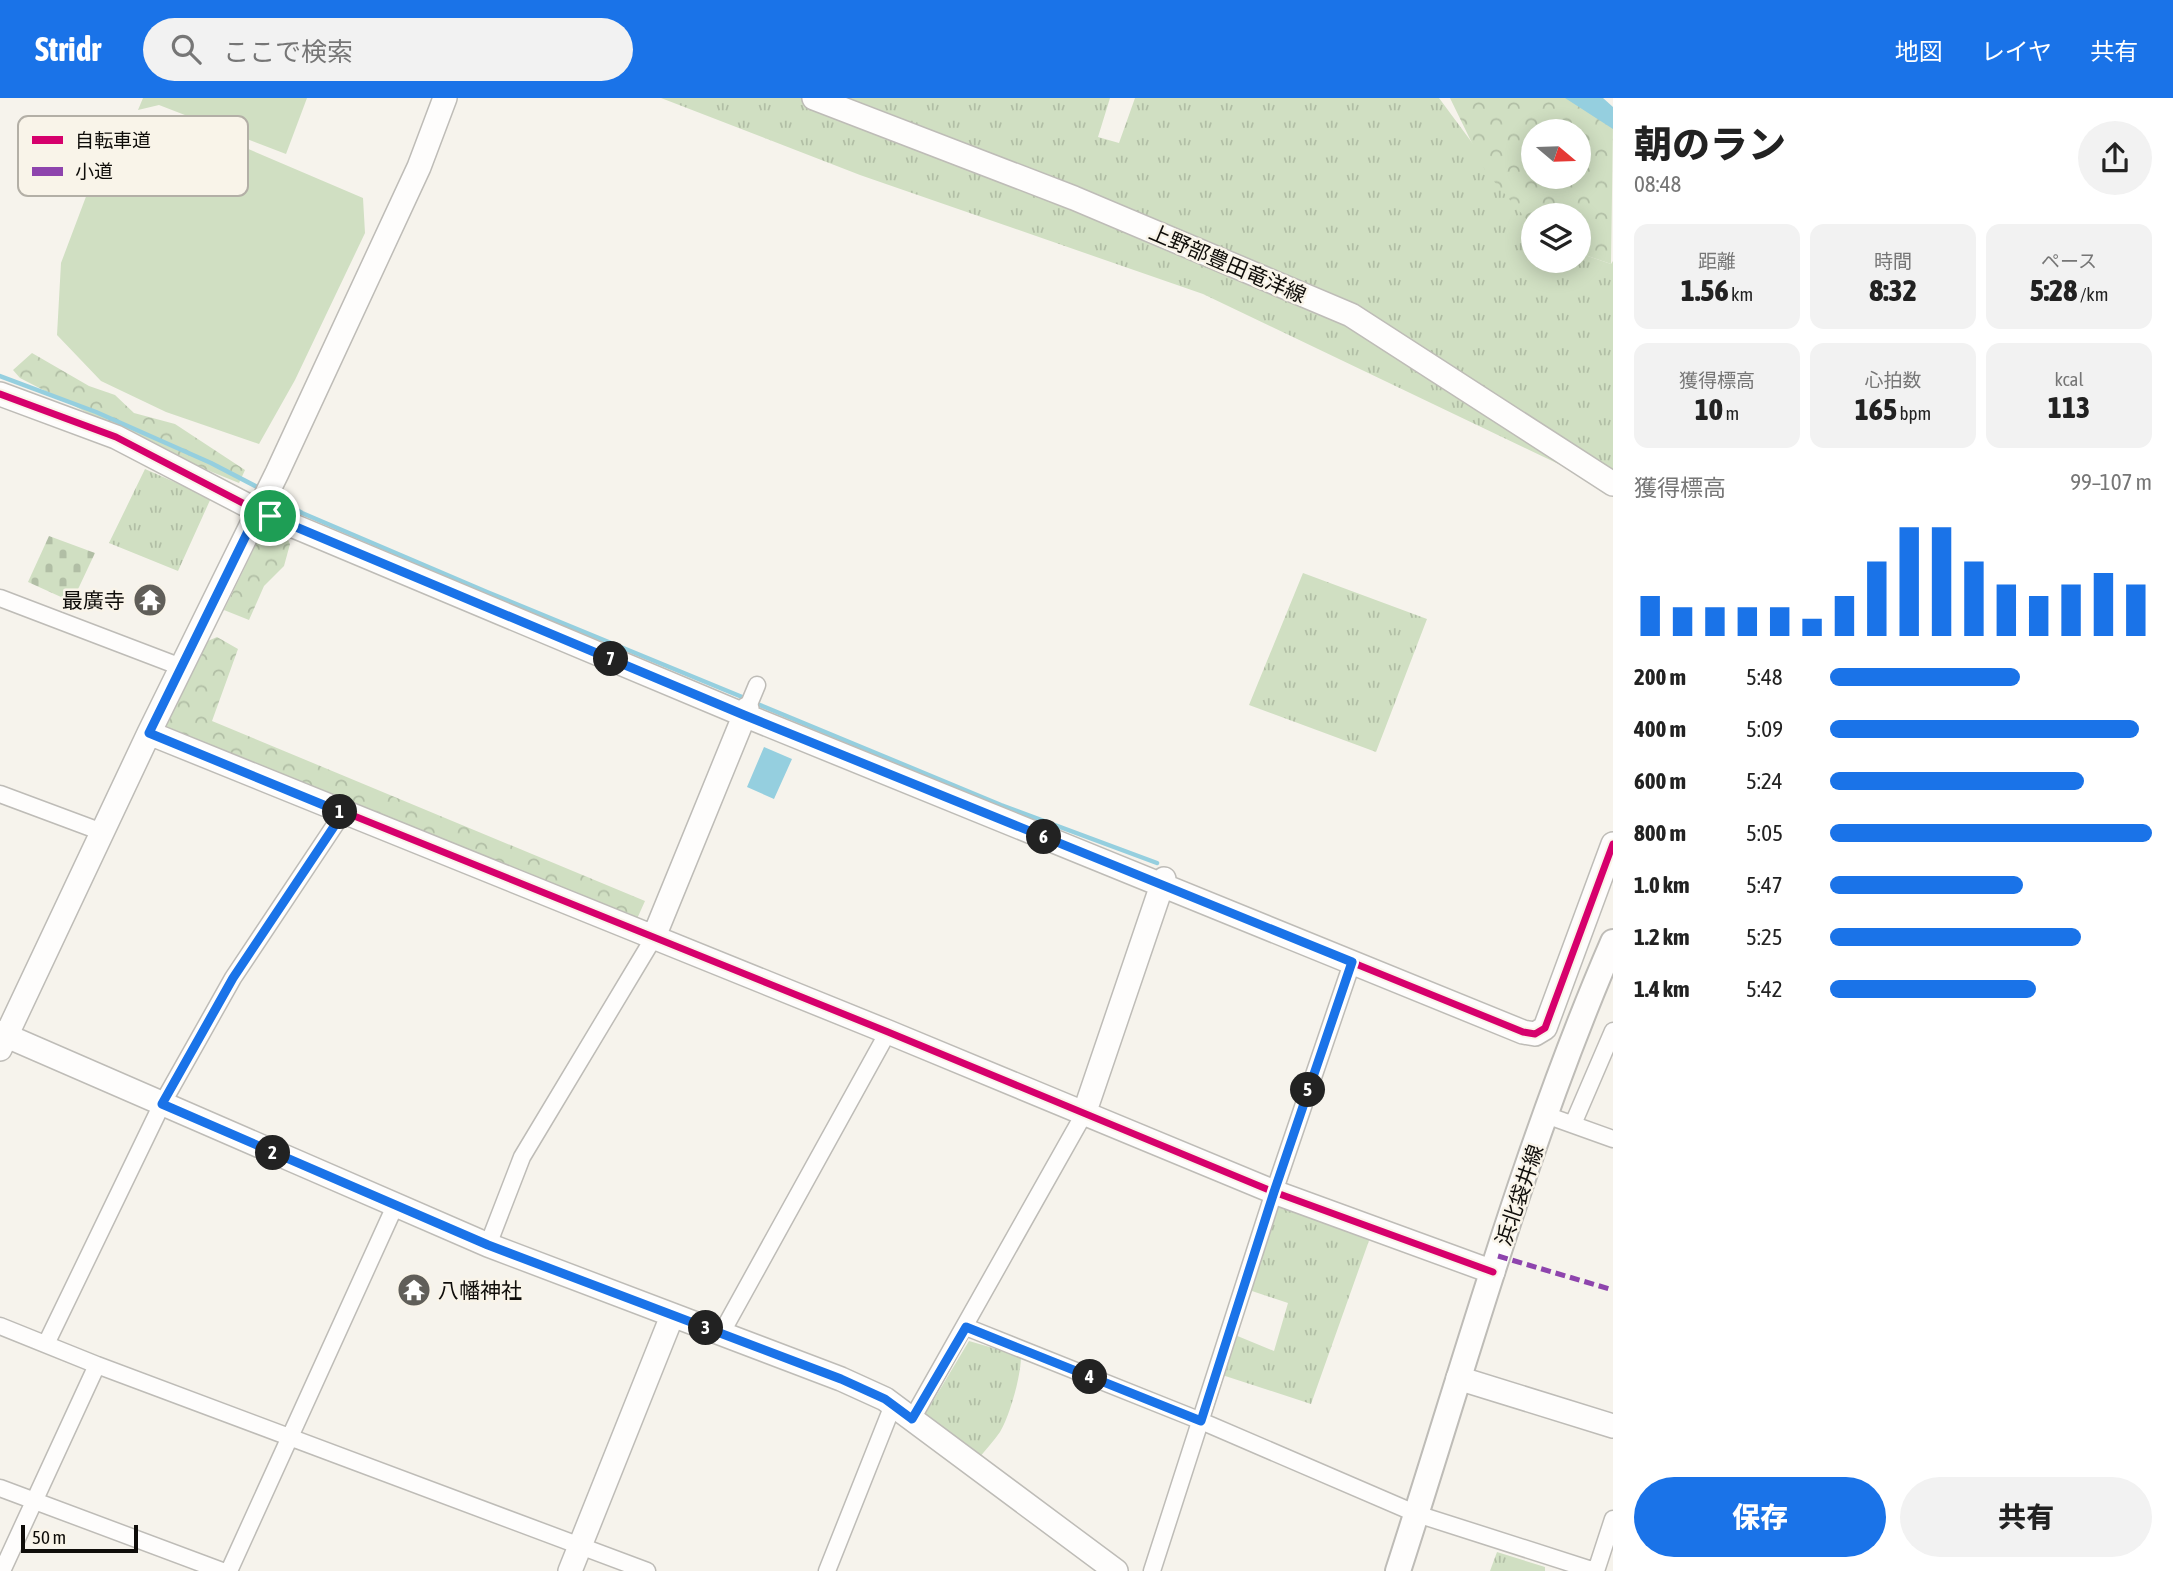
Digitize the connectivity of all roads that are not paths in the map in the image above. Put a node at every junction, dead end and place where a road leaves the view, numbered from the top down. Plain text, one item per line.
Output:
1 (445, 98) edge
2 (814, 98) edge
3 (0, 394) edge
4 (1613, 484) edge
5 (260, 507) junction
6 (0, 598) edge
7 (181, 667) junction
8 (757, 685) dead end
9 (746, 712) junction
10 (149, 733) junction
11 (0, 794) edge
12 (343, 813) junction
13 (102, 832) junction
14 (1613, 844) edge
15 (1163, 882) junction
16 (653, 939) junction
17 (1594, 946) edge
18 (1352, 962) junction
19 (1613, 1031) edge
20 (888, 1032) junction
21 (2, 1039) edge
22 (162, 1104) junction
23 (1084, 1114) junction
24 (1546, 1115) junction
25 (1573, 1124) junction
26 (1613, 1139) edge
27 (1274, 1192) junction
28 (395, 1206) junction
29 (488, 1245) junction
30 (1493, 1272) junction
31 (672, 1316) junction
32 (0, 1326) edge
33 (966, 1327) junction
34 (721, 1334) junction
35 (46, 1344) junction
36 (97, 1365) junction
37 (1458, 1378) junction
38 (893, 1405) junction
39 (912, 1419) junction
40 (1201, 1421) junction
41 (1613, 1426) edge
42 (290, 1437) junction
43 (0, 1488) edge
44 (34, 1501) junction
45 (1417, 1514) junction
46 (1613, 1519) edge
47 (580, 1546) junction
48 (2, 1571) edge
49 (222, 1571) edge
50 (229, 1571) edge
51 (570, 1571) edge
52 (647, 1571) edge
53 (827, 1571) edge
54 (1116, 1571) edge
55 (1152, 1571) edge
56 (1398, 1571) edge
57 (1596, 1571) edge

1 - 5 street
2 - 4 street, 上野部豊田竜洋線
3 - 5 street
5 - 7 street
5 - 9 street
6 - 7 street
7 - 10 street
8 - 9 street
9 - 15 street
9 - 16 street
10 - 12 street
10 - 13 street
11 - 13 street
12 - 16 street
12 - 22 street
13 - 21 street
14 - 17 street
15 - 18 street
15 - 23 street
16 - 20 street
16 - 29 street
17 - 18 street
17 - 24 main road, 浜北袋井線
18 - 27 street
19 - 25 street
20 - 23 street
20 - 34 street
21 - 22 street
22 - 28 street
22 - 35 street
23 - 27 street
23 - 33 street
24 - 25 street
24 - 30 main road, 浜北袋井線
25 - 26 street
27 - 30 street
27 - 40 street
28 - 29 street
28 - 42 street
29 - 31 street
30 - 37 main road, 浜北袋井線
31 - 34 street
31 - 47 street
32 - 35 street
33 - 39 street
33 - 40 street
34 - 38 street
35 - 36 street
36 - 42 street
36 - 44 street
37 - 41 street
37 - 45 main road, 浜北袋井線
38 - 39 street
38 - 53 street
39 - 54 street
40 - 45 street
40 - 55 street
42 - 47 street
42 - 50 street
43 - 44 street
44 - 48 street
44 - 49 street
45 - 56 main road, 浜北袋井線
45 - 57 street
46 - 57 street
47 - 51 street
47 - 52 street

